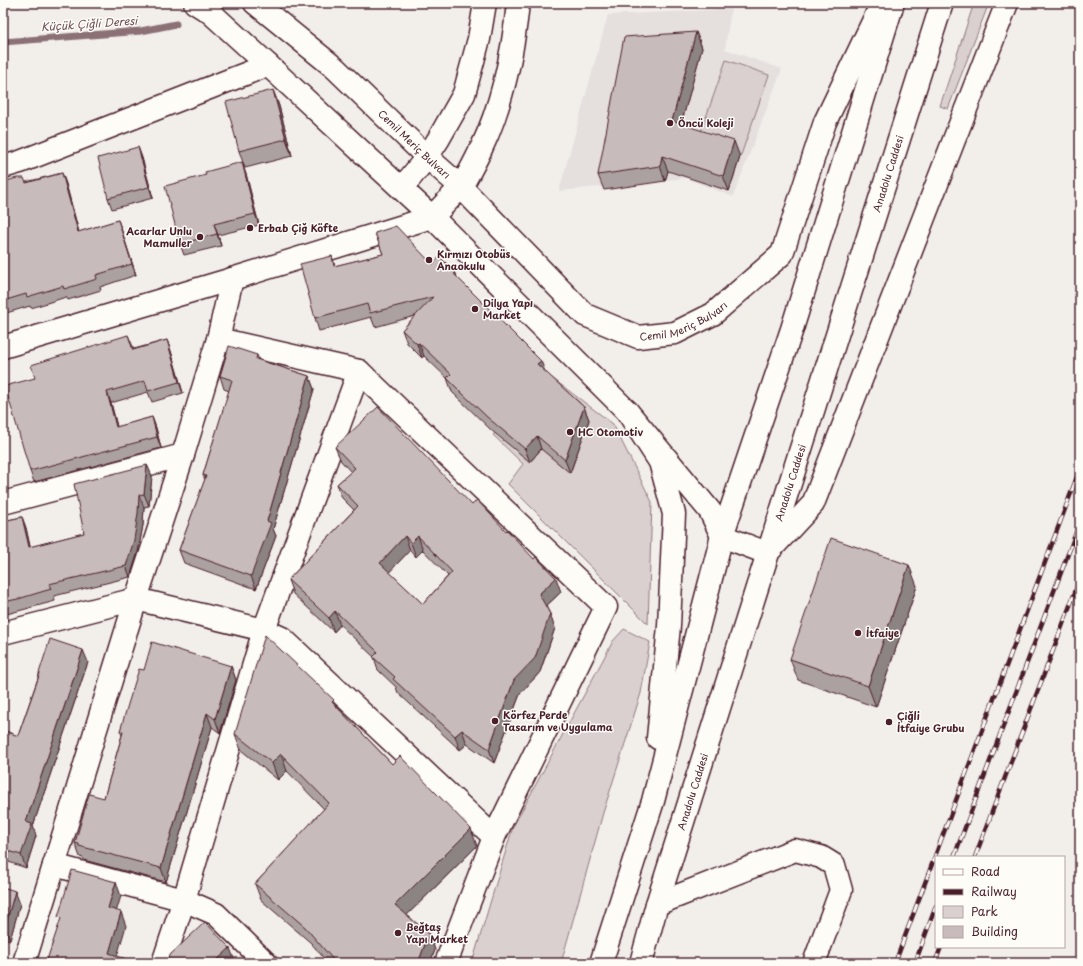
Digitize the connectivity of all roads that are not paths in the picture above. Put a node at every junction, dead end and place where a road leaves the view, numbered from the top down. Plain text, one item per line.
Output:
1 (255, 3) edge
2 (882, 3) edge
3 (893, 3) edge
4 (942, 3) edge
5 (1007, 3) edge
6 (485, 5) edge
7 (208, 6) edge
8 (518, 6) edge
9 (268, 65) junction
10 (427, 157) junction
11 (3, 167) edge
12 (461, 187) junction
13 (402, 188) junction
14 (432, 217) junction
15 (232, 279) junction
16 (218, 339) junction
17 (3, 347) edge
18 (359, 371) junction
19 (627, 411) junction
20 (183, 455) junction
21 (3, 503) edge
22 (722, 536) junction
23 (767, 553) junction
24 (136, 599) junction
25 (264, 630) junction
26 (3, 633) edge
27 (653, 801) junction
28 (494, 837) junction
29 (54, 865) junction
30 (184, 900) junction
31 (657, 904) junction
32 (24, 963) edge
33 (163, 963) edge
34 (266, 963) edge
35 (446, 963) edge
36 (601, 963) edge
37 (641, 963) edge
38 (814, 963) edge

1 - 10 main road, Cemil Meriç Bulvarı
2 - 12 main road, Cemil Meriç Bulvarı
3 - 22 main road
4 - 23 main road, Anadolu Caddesi
5 - 23 main road
6 - 10 main road
7 - 9 main road
8 - 12 main road
9 - 11 main road
9 - 13 main road
10 - 12 main road, Cemil Meriç Bulvarı
10 - 13 main road
12 - 14 main road
13 - 14 main road
14 - 15 main road
14 - 19 main road
15 - 16 main road
15 - 17 main road
16 - 18 main road
16 - 20 main road
18 - 25 main road
18 - 28 main road
19 - 22 main road
19 - 27 main road
20 - 21 main road
20 - 24 main road
22 - 23 main road
22 - 27 main road
23 - 31 main road, Anadolu Caddesi
24 - 25 main road
24 - 26 main road
24 - 29 main road
25 - 28 main road
25 - 30 main road
27 - 36 main road
28 - 35 main road
29 - 30 main road
29 - 32 main road
30 - 33 main road
30 - 34 main road
31 - 37 main road, Anadolu Caddesi
31 - 38 main road

